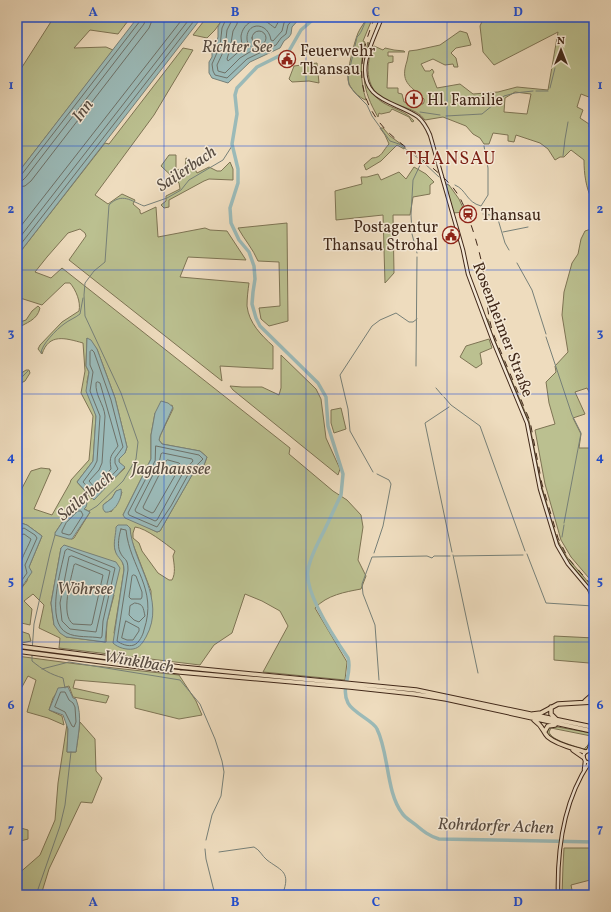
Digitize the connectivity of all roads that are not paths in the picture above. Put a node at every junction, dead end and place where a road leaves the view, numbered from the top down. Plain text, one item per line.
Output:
1 (382, 17) edge
2 (594, 601) edge
3 (17, 646) edge
4 (17, 651) edge
5 (35, 651) junction
6 (594, 685) edge
7 (593, 694) junction
8 (582, 702) junction
9 (593, 702) junction
10 (551, 707) junction
11 (532, 717) junction
12 (558, 722) junction
13 (593, 730) edge
14 (545, 731) junction
15 (593, 739) junction
16 (569, 747) junction
17 (587, 751) junction
18 (594, 753) edge
19 (583, 757) junction
20 (594, 760) edge
21 (585, 761) junction
22 (590, 763) junction
23 (583, 773) junction
24 (558, 895) edge

1 - 2 main road, Rosenheimer Straße
3 - 5 highway
4 - 5 highway
5 - 11 highway
6 - 7 main road
7 - 8 highway
7 - 9 main road
8 - 9 highway
8 - 10 highway
9 - 15 main road
10 - 11 highway
10 - 12 highway
11 - 12 highway
11 - 14 highway
12 - 13 highway
12 - 14 highway
14 - 16 highway
15 - 17 main road
15 - 18 main road
16 - 17 highway
16 - 19 highway
17 - 18 main road
17 - 19 main road
19 - 21 main road
20 - 22 main road
21 - 22 main road
21 - 23 main road
22 - 23 main road
23 - 24 main road

